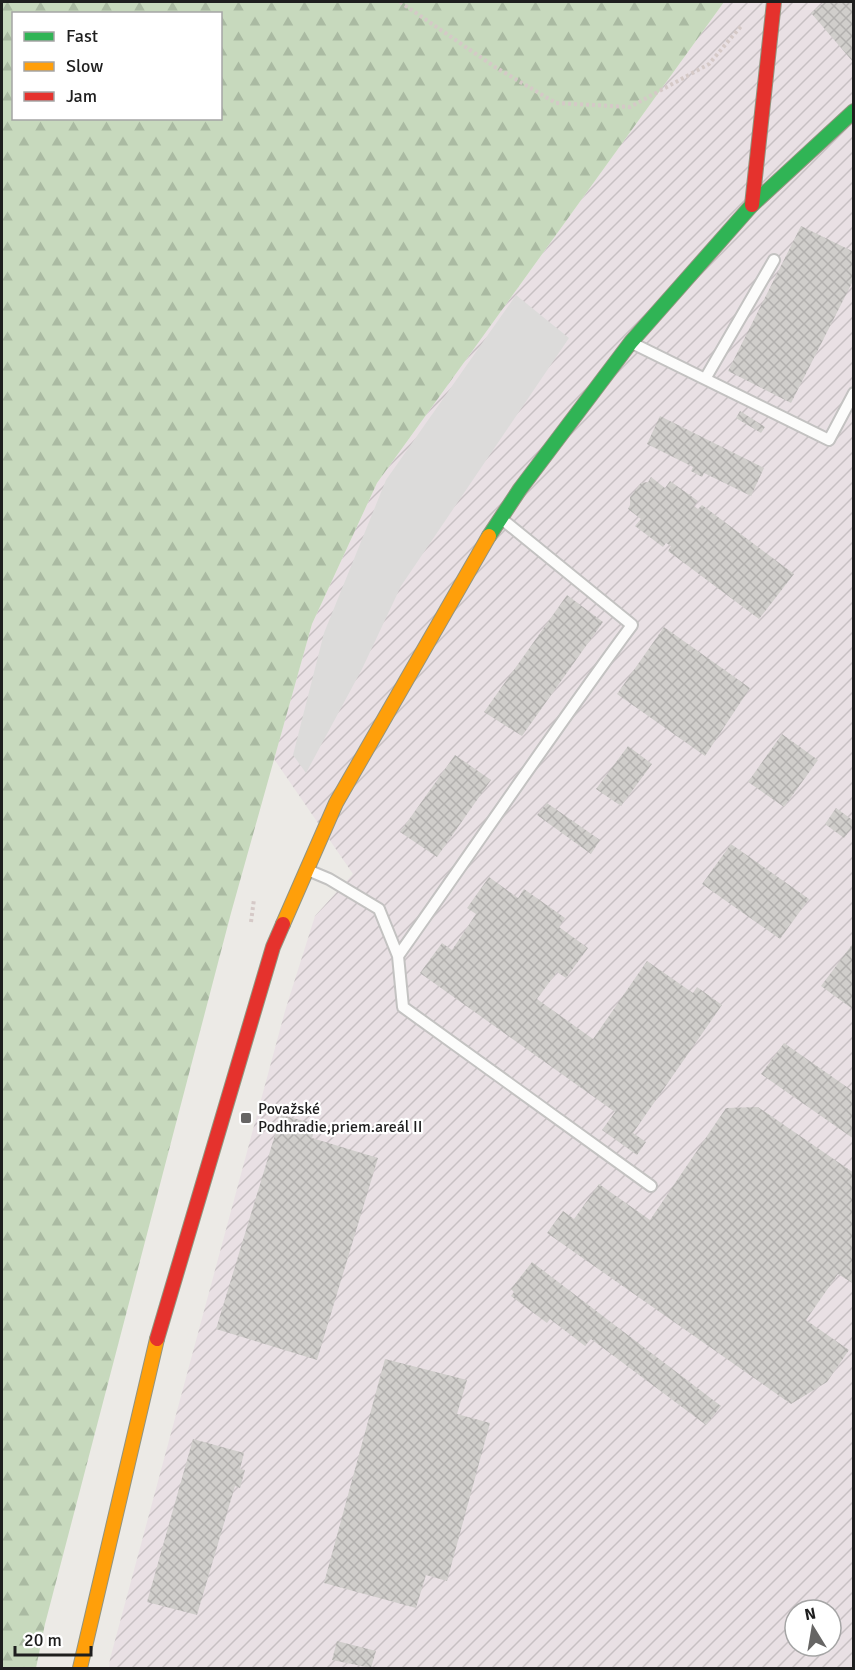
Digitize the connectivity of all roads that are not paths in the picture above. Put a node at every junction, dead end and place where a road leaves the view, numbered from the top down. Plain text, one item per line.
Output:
1 (774, 2) edge
2 (854, 111) edge
3 (752, 205) junction
4 (774, 260) dead end
5 (631, 342) junction
6 (705, 379) junction
7 (854, 393) edge
8 (500, 518) junction
9 (308, 870) junction
10 (398, 956) junction
11 (651, 1186) dead end
12 (80, 1668) edge

1 - 3 main road
2 - 3 main road
3 - 5 main road
4 - 6 lane
5 - 6 lane
5 - 8 main road
6 - 7 lane
8 - 9 main road
8 - 10 lane
9 - 10 lane
9 - 12 main road
10 - 11 lane

